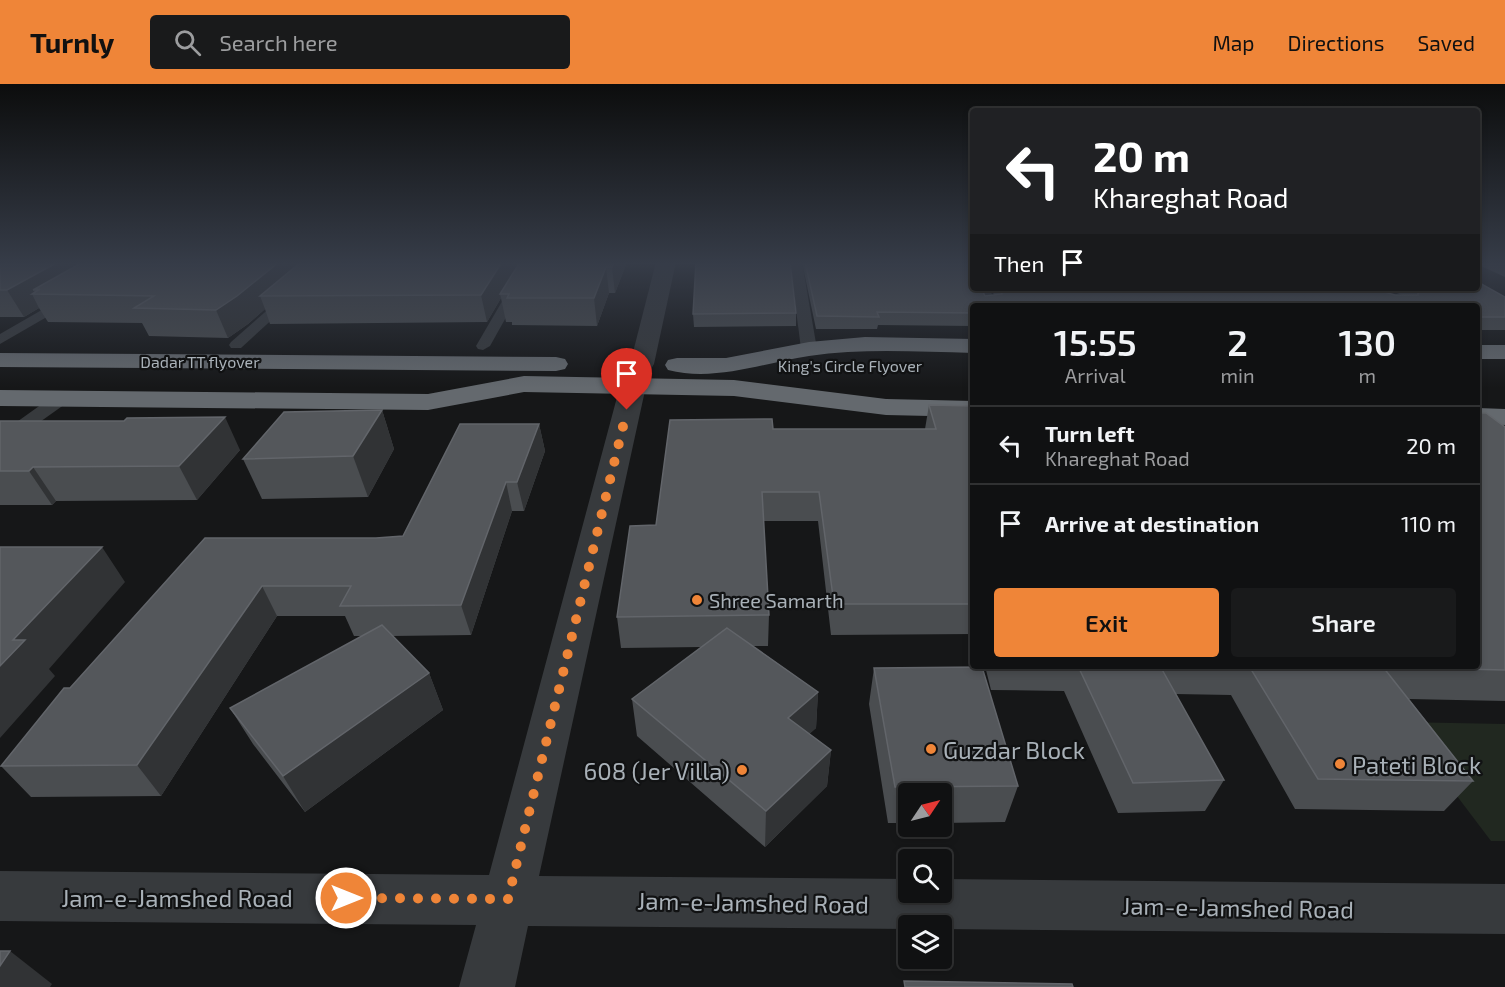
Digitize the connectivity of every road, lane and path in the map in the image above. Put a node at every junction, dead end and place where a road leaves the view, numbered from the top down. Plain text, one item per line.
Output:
1 (59, 304) edge
2 (282, 304) edge
3 (507, 304) edge
4 (655, 304) edge
5 (802, 304) edge
6 (0, 340) edge
7 (0, 345) edge
8 (236, 345) junction
9 (483, 346) junction
10 (970, 346) edge
11 (809, 350) junction
12 (1480, 352) edge
13 (1505, 352) edge
14 (0, 360) edge
15 (555, 364) junction
16 (970, 365) edge
17 (1480, 371) edge
18 (1505, 371) edge
19 (637, 375) junction
20 (875, 375) junction
21 (0, 377) edge
22 (730, 377) junction
23 (524, 384) junction
24 (970, 387) edge
25 (1480, 395) edge
26 (1505, 395) edge
27 (0, 398) edge
28 (62, 398) junction
29 (970, 408) edge
30 (1480, 416) edge
31 (1505, 417) edge
32 (0, 442) edge
33 (0, 896) edge
34 (508, 899) junction
35 (1505, 909) edge
36 (486, 987) edge

1 - 6 lane
2 - 8 lane
3 - 9 lane
4 - 19 street
5 - 11 lane
7 - 8 highway
8 - 9 highway
9 - 15 highway
10 - 11 highway
11 - 22 highway
12 - 13 highway
14 - 15 highway, Dadar TT flyover
15 - 19 highway, Dadar TT flyover
16 - 20 highway, King's Circle Flyover
17 - 18 highway
19 - 22 highway
19 - 23 highway
19 - 34 street
20 - 22 highway, King's Circle Flyover
20 - 24 highway, King's Circle Flyover
21 - 23 highway, Dadar TT flyover
22 - 29 highway
23 - 28 highway
25 - 26 highway
27 - 28 highway
28 - 32 lane
30 - 31 highway
33 - 34 street, Jam-e-Jamshed Road
34 - 35 street, Jam-e-Jamshed Road
34 - 36 street

